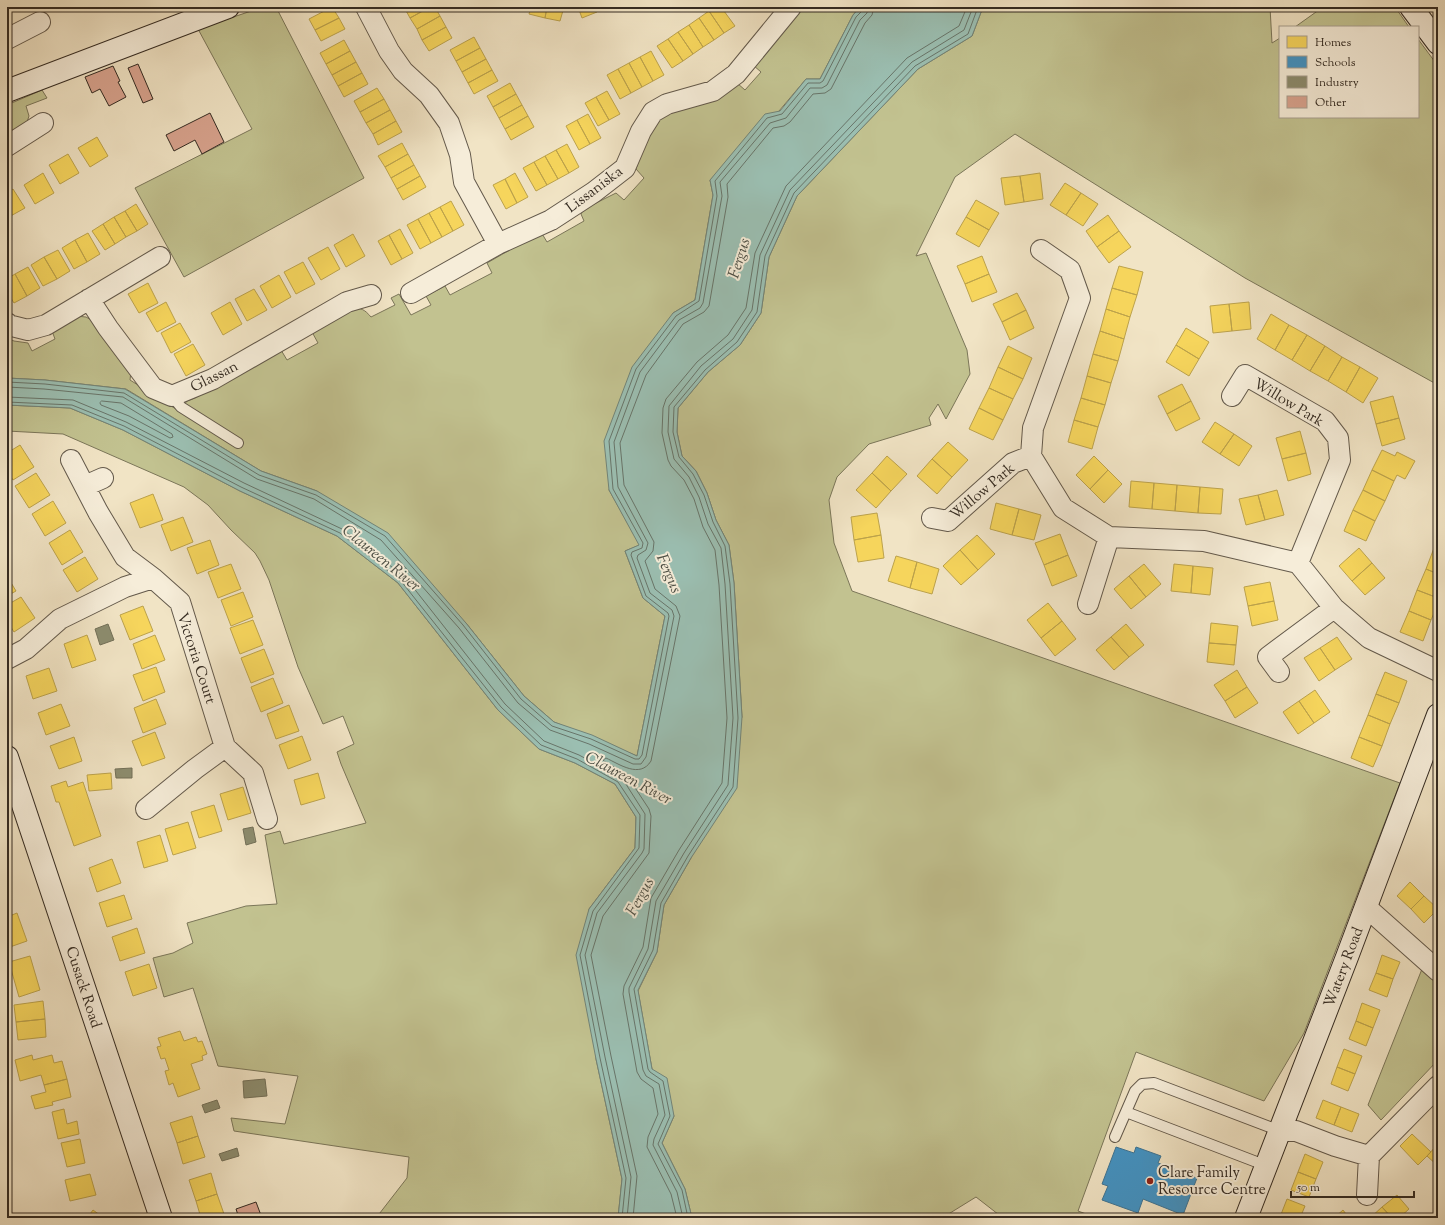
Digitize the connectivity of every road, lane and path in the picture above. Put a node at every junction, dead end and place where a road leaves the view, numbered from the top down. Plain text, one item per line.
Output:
1 (228, 7) edge
2 (366, 7) edge
3 (791, 7) edge
4 (1411, 7) edge
5 (40, 22) dead end
6 (7, 39) edge
7 (1438, 43) edge
8 (7, 91) edge
9 (43, 123) dead end
10 (7, 146) edge
11 (498, 244) junction
12 (1041, 250) dead end
13 (160, 257) dead end
14 (411, 293) dead end
15 (371, 295) dead end
16 (89, 299) junction
17 (7, 322) edge
18 (172, 396) junction
19 (1232, 396) dead end
20 (238, 443) dead end
21 (1031, 456) junction
22 (72, 460) dead end
23 (103, 478) dead end
24 (85, 486) junction
25 (932, 518) dead end
26 (1109, 537) junction
27 (1298, 563) junction
28 (153, 578) junction
29 (1088, 604) dead end
30 (1334, 608) junction
31 (7, 659) edge
32 (1438, 671) edge
33 (1279, 672) dead end
34 (1438, 715) edge
35 (225, 747) junction
36 (7, 757) edge
37 (146, 810) dead end
38 (267, 818) dead end
39 (1366, 907) junction
40 (1438, 971) edge
41 (1438, 1086) edge
42 (1126, 1112) junction
43 (1280, 1131) junction
44 (1115, 1137) dead end
45 (1369, 1156) junction
46 (1266, 1166) junction
47 (1367, 1195) dead end
48 (161, 1218) edge
49 (1246, 1218) edge

1 - 8 street
2 - 11 street
3 - 11 street, Lissaniska
4 - 7 street
5 - 6 street
9 - 10 street
11 - 14 street, Lissaniska
12 - 21 street, Willow Park
13 - 16 street
15 - 18 street, Glassan
16 - 17 street
16 - 18 street, Glassan
18 - 20 lane
19 - 27 street, Willow Park
21 - 25 street, Willow Park
21 - 26 street, Willow Park
22 - 24 street, Victoria Court
23 - 24 street
24 - 28 street, Victoria Court
26 - 27 street, Willow Park
26 - 29 street
27 - 30 street
28 - 31 street
28 - 35 street, Victoria Court
30 - 32 street
30 - 33 street
34 - 39 street, Watery Road
35 - 37 street
35 - 38 street, Victoria Court
36 - 48 street, Cusack Road
39 - 40 street
39 - 43 street, Watery Road
41 - 45 street
42 - 43 lane
42 - 44 lane
42 - 46 lane
43 - 45 street
43 - 46 street, Watery Road
45 - 47 street
46 - 49 street, Watery Road

